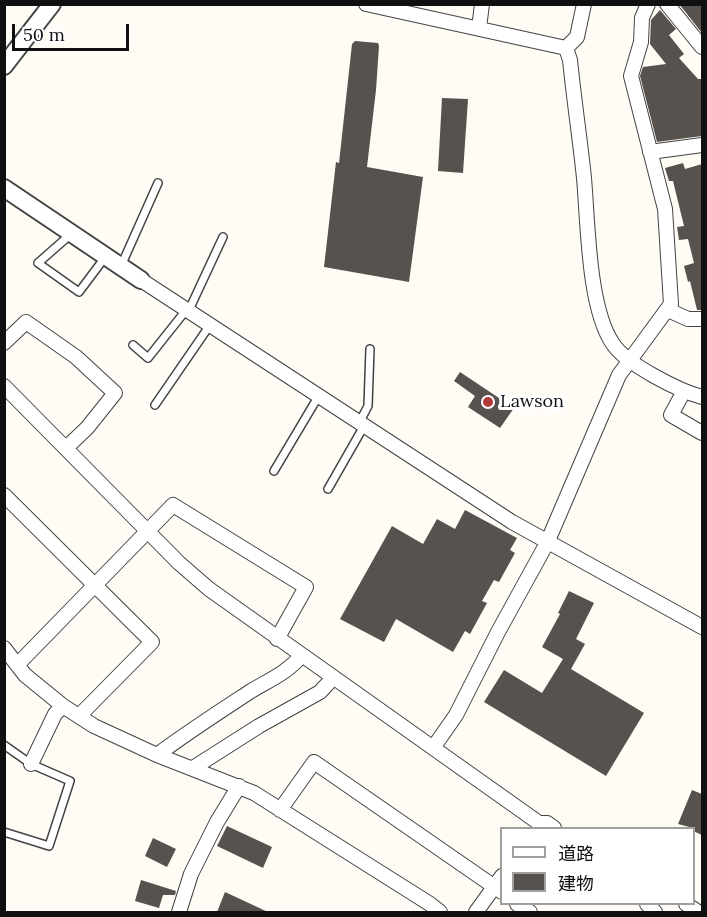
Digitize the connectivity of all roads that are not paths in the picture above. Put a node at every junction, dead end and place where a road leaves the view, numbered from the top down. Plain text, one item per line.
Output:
1 (52, 4) edge
2 (366, 4) edge
3 (482, 4) edge
4 (584, 4) edge
5 (648, 4) edge
6 (667, 4) edge
7 (413, 9) edge
8 (479, 28) junction
9 (702, 46) edge
10 (566, 48) junction
11 (4, 66) edge
12 (702, 145) edge
13 (650, 152) junction
14 (158, 183) dead end
15 (4, 188) edge
16 (71, 234) junction
17 (223, 237) dead end
18 (106, 256) junction
19 (121, 266) junction
20 (141, 280) joint
21 (668, 309) junction
22 (188, 310) junction
23 (702, 319) edge
24 (210, 325) junction
25 (4, 344) edge
26 (133, 345) dead end
27 (370, 349) dead end
28 (629, 360) junction
29 (4, 386) edge
30 (684, 391) junction
31 (318, 397) junction
32 (702, 397) edge
33 (155, 405) dead end
34 (361, 424) junction
35 (702, 433) edge
36 (66, 448) junction
37 (274, 471) dead end
38 (328, 489) dead end
39 (4, 495) edge
40 (148, 532) junction
41 (547, 543) junction
42 (95, 586) junction
43 (702, 627) edge
44 (277, 639) junction
45 (4, 648) edge
46 (301, 656) junction
47 (17, 665) junction
48 (333, 678) junction
49 (63, 706) junction
50 (79, 716) junction
51 (4, 745) edge
52 (433, 748) junction
53 (157, 755) junction
54 (31, 764) junction
55 (193, 768) junction
56 (239, 786) junction
57 (280, 810) junction
58 (537, 826) edge
59 (552, 827) edge
60 (4, 832) edge
61 (499, 885) edge
62 (179, 912) edge
63 (440, 912) edge
64 (476, 912) edge

1 - 11 street
2 - 7 street
3 - 8 street
4 - 10 street
5 - 13 street
6 - 9 street
7 - 8 street
8 - 10 street
10 - 28 street
12 - 13 street
13 - 21 street
14 - 19 lane
15 - 16 street
16 - 18 street
16 - 18 lane
17 - 22 lane
18 - 19 street
19 - 20 street
20 - 22 street
21 - 23 street
21 - 28 street
22 - 24 street
22 - 26 lane
24 - 31 street
24 - 33 lane
25 - 36 street
27 - 34 lane
28 - 30 street
28 - 41 street
29 - 36 street
30 - 32 street
30 - 35 street
31 - 34 street
31 - 37 lane
34 - 38 lane
34 - 41 street
36 - 40 street
39 - 42 street
40 - 42 street
40 - 44 street
40 - 44 street
41 - 43 street
41 - 52 street
42 - 47 street
42 - 50 street
44 - 46 street
45 - 47 street
46 - 48 street
46 - 53 street
47 - 49 street
48 - 52 street
48 - 55 street
49 - 50 street
49 - 54 street
50 - 53 street
51 - 54 lane
52 - 58 street
53 - 55 street
54 - 60 lane
55 - 56 street
56 - 57 street
56 - 62 street
57 - 61 street
57 - 63 street
58 - 59 street
61 - 64 street

